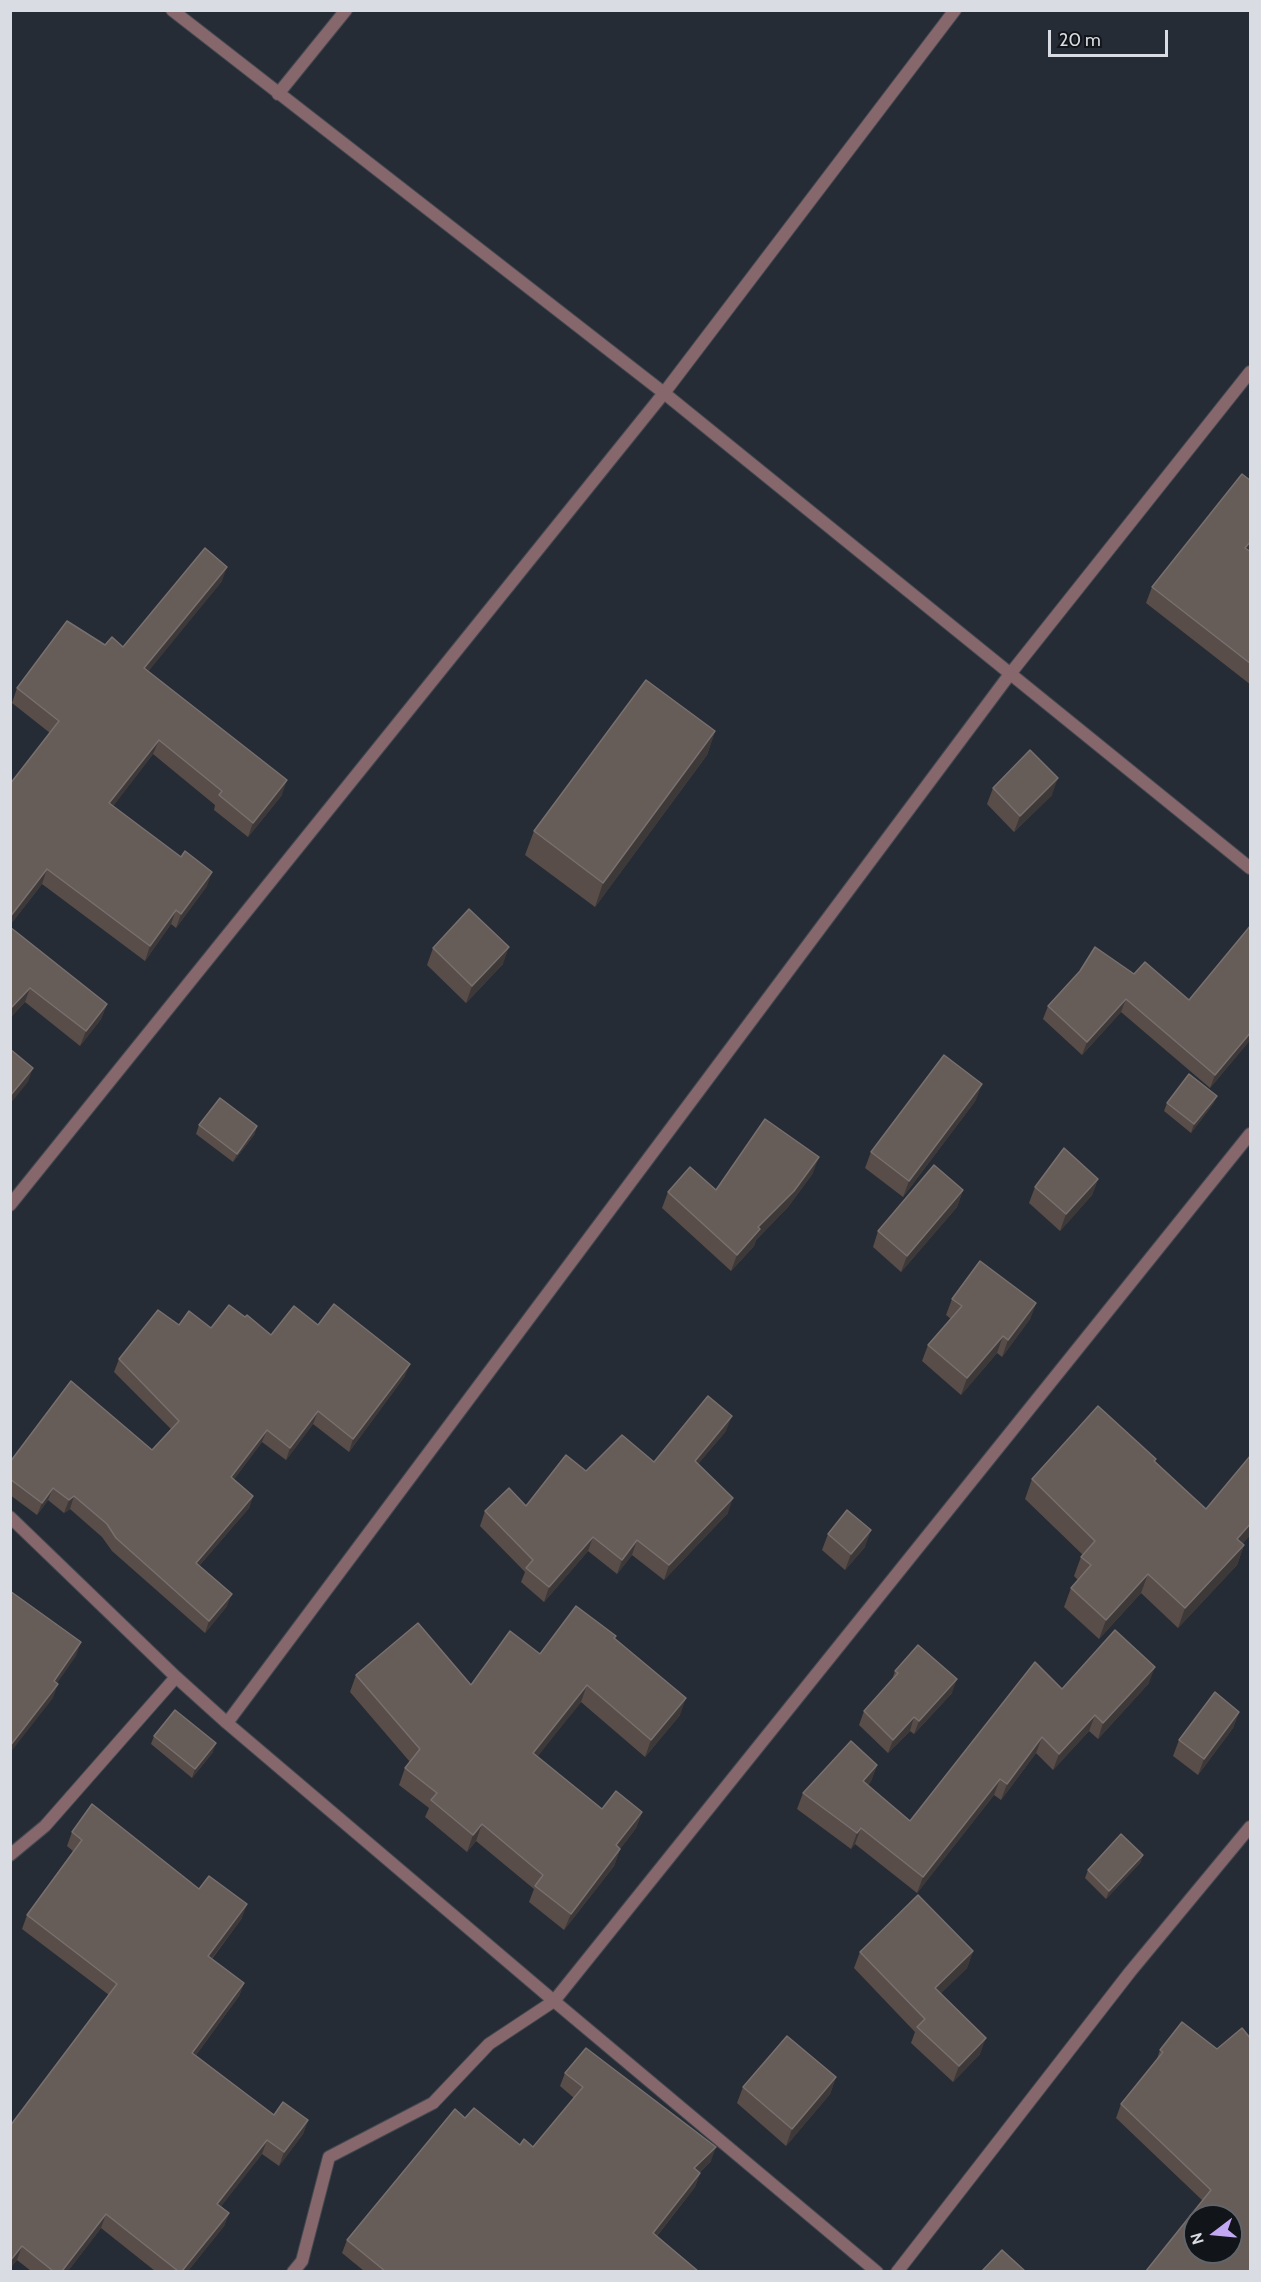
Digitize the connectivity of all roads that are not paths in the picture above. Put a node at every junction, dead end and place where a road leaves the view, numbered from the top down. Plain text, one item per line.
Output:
1 (172, 10) edge
2 (346, 10) edge
3 (955, 10) edge
4 (278, 94) junction
5 (1251, 372) edge
6 (663, 393) junction
7 (1010, 674) junction
8 (1251, 868) edge
9 (1251, 1134) edge
10 (10, 1205) edge
11 (10, 1517) edge
12 (176, 1677) junction
13 (227, 1723) junction
14 (1251, 1827) edge
15 (10, 1856) edge
16 (554, 2001) junction
17 (293, 2271) edge
18 (877, 2271) edge
19 (897, 2271) edge

1 - 4 street
2 - 4 street
3 - 6 street
4 - 6 street
5 - 7 street
6 - 7 street
6 - 10 street
7 - 8 street
7 - 13 street
9 - 16 street
11 - 12 street
12 - 13 street
12 - 15 street
13 - 16 street
14 - 19 street
16 - 17 street
16 - 18 street

